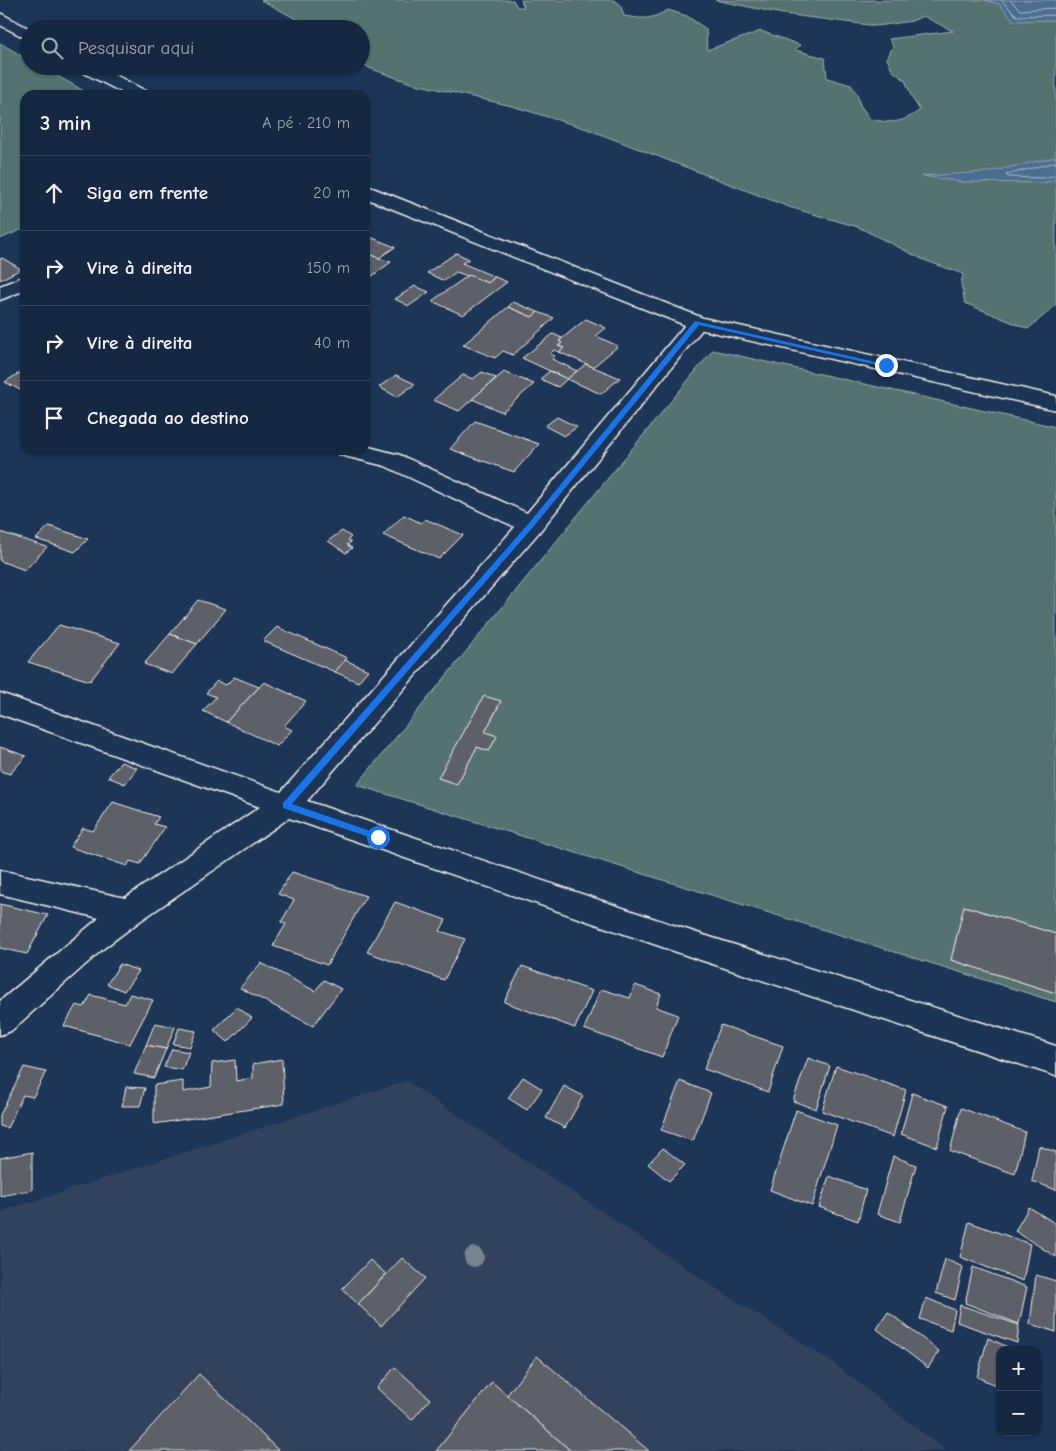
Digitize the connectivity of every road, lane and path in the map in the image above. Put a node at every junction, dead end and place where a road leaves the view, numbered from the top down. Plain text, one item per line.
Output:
1 (0, 18) edge
2 (20, 30) edge
3 (101, 75) edge
4 (130, 90) edge
5 (370, 193) edge
6 (20, 284) edge
7 (0, 294) edge
8 (698, 323) junction
9 (1056, 403) edge
10 (370, 455) edge
11 (531, 525) junction
12 (0, 703) edge
13 (286, 805) junction
14 (0, 882) edge
15 (129, 912) junction
16 (0, 1021) edge
17 (1056, 1061) edge

1 - 2 street
3 - 4 street
5 - 8 street
6 - 7 street
8 - 9 street
8 - 11 street
10 - 11 street
11 - 13 street
12 - 13 street
13 - 15 street
13 - 17 street
14 - 15 street
15 - 16 street

